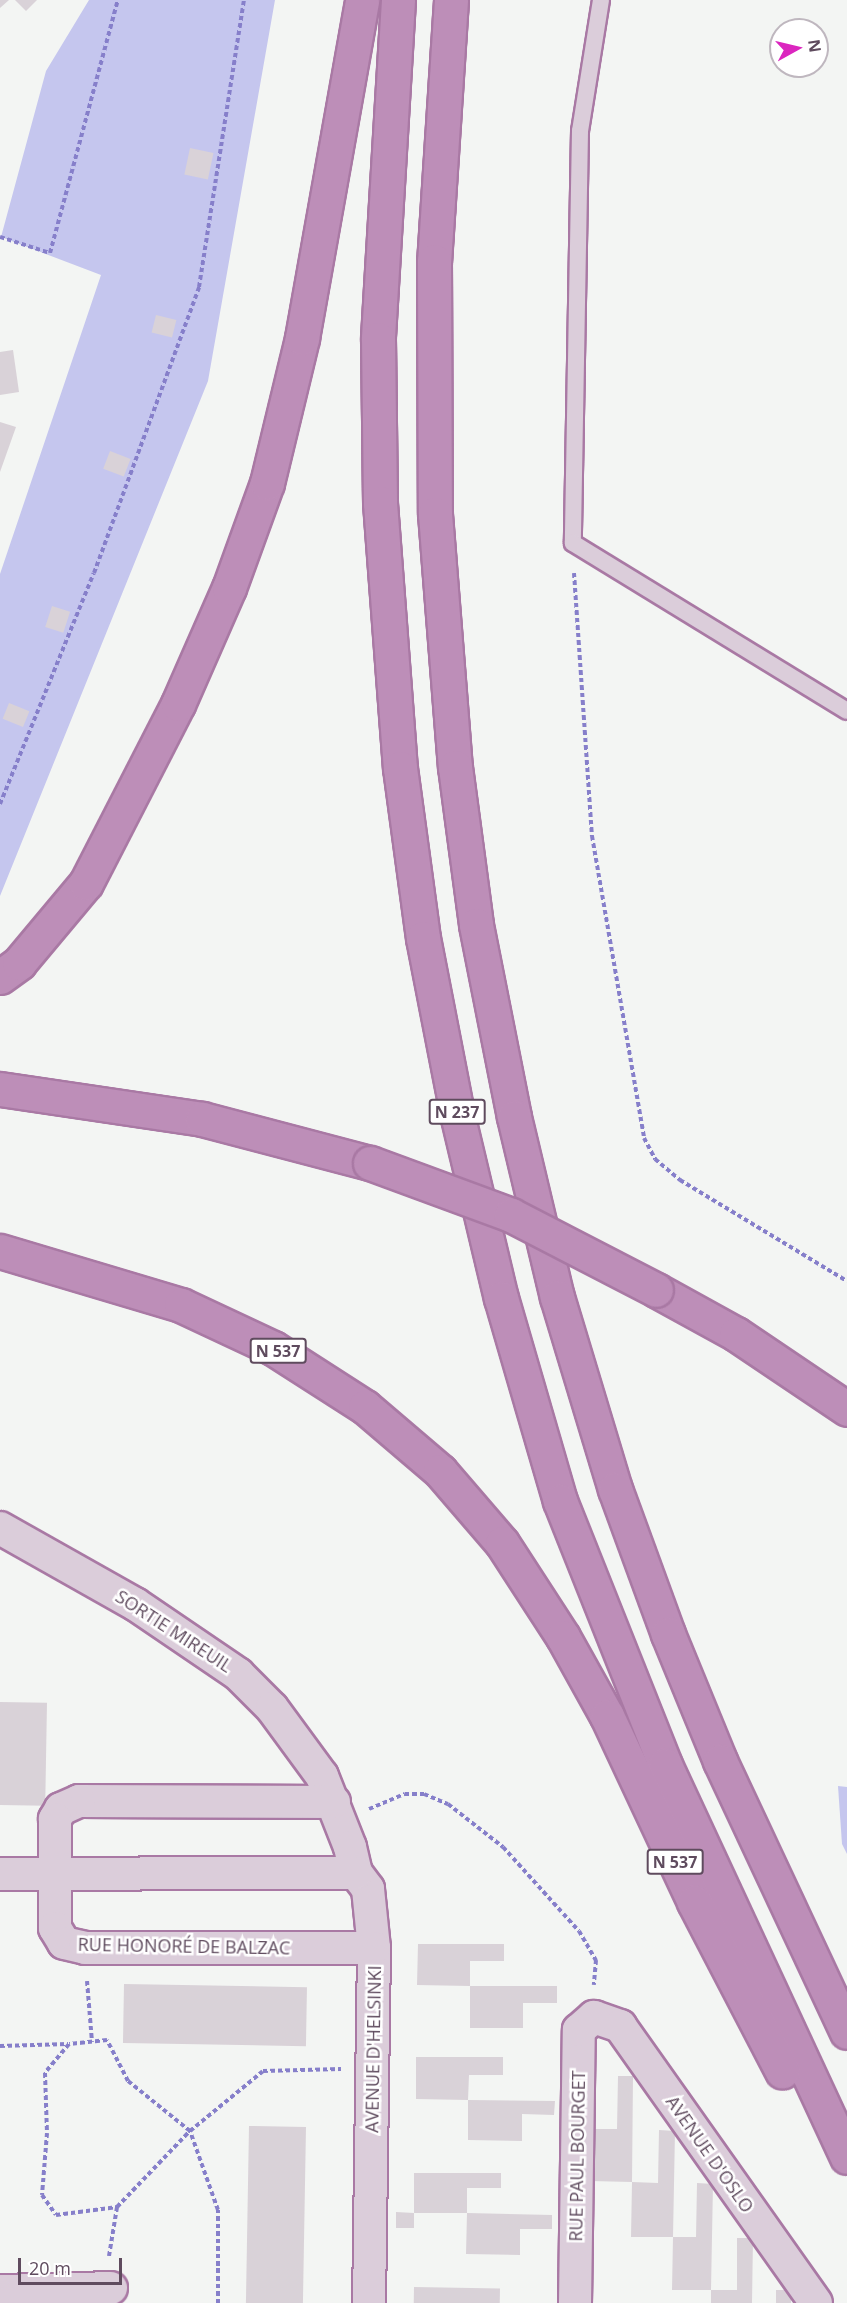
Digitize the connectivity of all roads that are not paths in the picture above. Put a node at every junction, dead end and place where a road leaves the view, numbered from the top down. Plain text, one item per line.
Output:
1 (362, 0) edge
2 (398, 0) edge
3 (451, 0) edge
4 (601, 0) edge
5 (847, 711) edge
6 (0, 977) edge
7 (0, 1089) edge
8 (0, 1251) edge
9 (847, 1409) edge
10 (0, 1527) edge
11 (337, 1812) junction
12 (356, 1873) junction
13 (0, 1874) edge
14 (52, 1874) junction
15 (374, 1948) junction
16 (594, 2017) joint
17 (847, 2032) edge
18 (847, 2157) edge
19 (847, 2181) edge
20 (104, 2288) road end
21 (0, 2291) edge
22 (369, 2303) edge
23 (575, 2303) edge
24 (816, 2303) edge

1 - 6 highway
2 - 18 highway, N 237
3 - 17 highway, N 237
4 - 5 lane
7 - 9 highway, bridge
8 - 19 highway, N 537
10 - 11 street, SORTIE MIREUIL
11 - 12 street, AVENUE D'HELSINKI
11 - 14 street, RUE HONORÉ DE BALZAC
12 - 14 street
12 - 15 street, AVENUE D'HELSINKI
13 - 14 street
14 - 15 street, RUE HONORÉ DE BALZAC
15 - 22 street, AVENUE D'HELSINKI
16 - 23 street, RUE PAUL BOURGET
16 - 24 street, AVENUE D'OSLO
20 - 21 street

